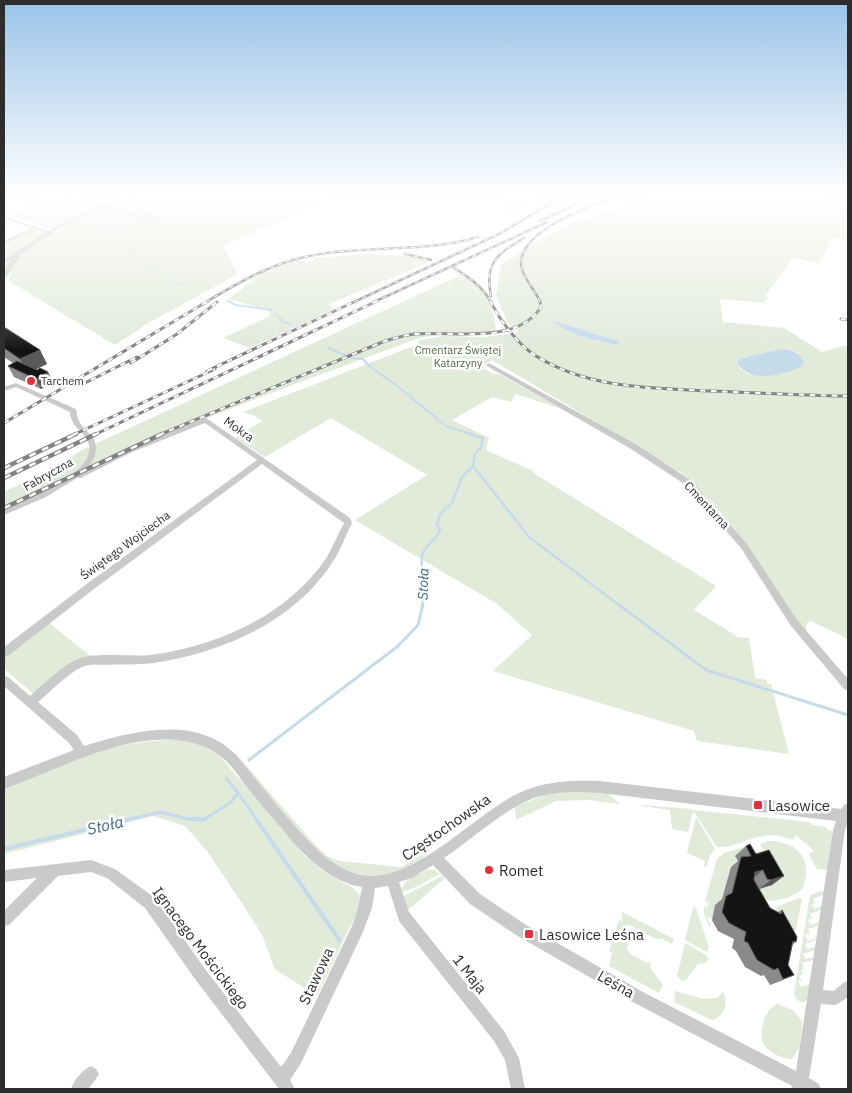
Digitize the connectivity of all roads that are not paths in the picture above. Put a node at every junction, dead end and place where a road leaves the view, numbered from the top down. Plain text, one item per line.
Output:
1 (27, 248) edge
2 (18, 254) junction
3 (4, 262) edge
4 (4, 276) edge
5 (489, 365) dead end
6 (4, 389) edge
7 (262, 460) junction
8 (78, 476) junction
9 (4, 512) edge
10 (4, 653) edge
11 (4, 680) edge
12 (848, 686) edge
13 (30, 702) junction
14 (80, 751) junction
15 (4, 783) edge
16 (846, 814) edge
17 (434, 857) junction
18 (55, 870) junction
19 (4, 876) edge
20 (392, 879) junction
21 (369, 882) junction
22 (4, 920) edge
23 (848, 988) edge
24 (815, 996) junction
25 (91, 1074) dead end
26 (284, 1084) edge
27 (804, 1087) edge
28 (78, 1089) edge
29 (518, 1089) edge

1 - 2 street
2 - 3 street
2 - 4 street
5 - 12 street, Cmentarna
6 - 8 street, Fabryczna
7 - 8 street, Mokra
7 - 10 street, Świętego Wojciecha
7 - 13 street, Mokra
8 - 9 street, Fabryczna
11 - 13 street
13 - 14 street
14 - 15 street, Częstochowska
14 - 21 street, Częstochowska
16 - 17 street, Częstochowska
16 - 24 street
17 - 20 street, Częstochowska
17 - 27 street, Leśna
18 - 19 street, Ignacego Mościckiego
18 - 22 street
18 - 26 street, Ignacego Mościckiego
20 - 21 street, Częstochowska
20 - 29 street, 1 Maja
21 - 26 street, Stawowa
23 - 24 street
24 - 27 street
25 - 28 street

